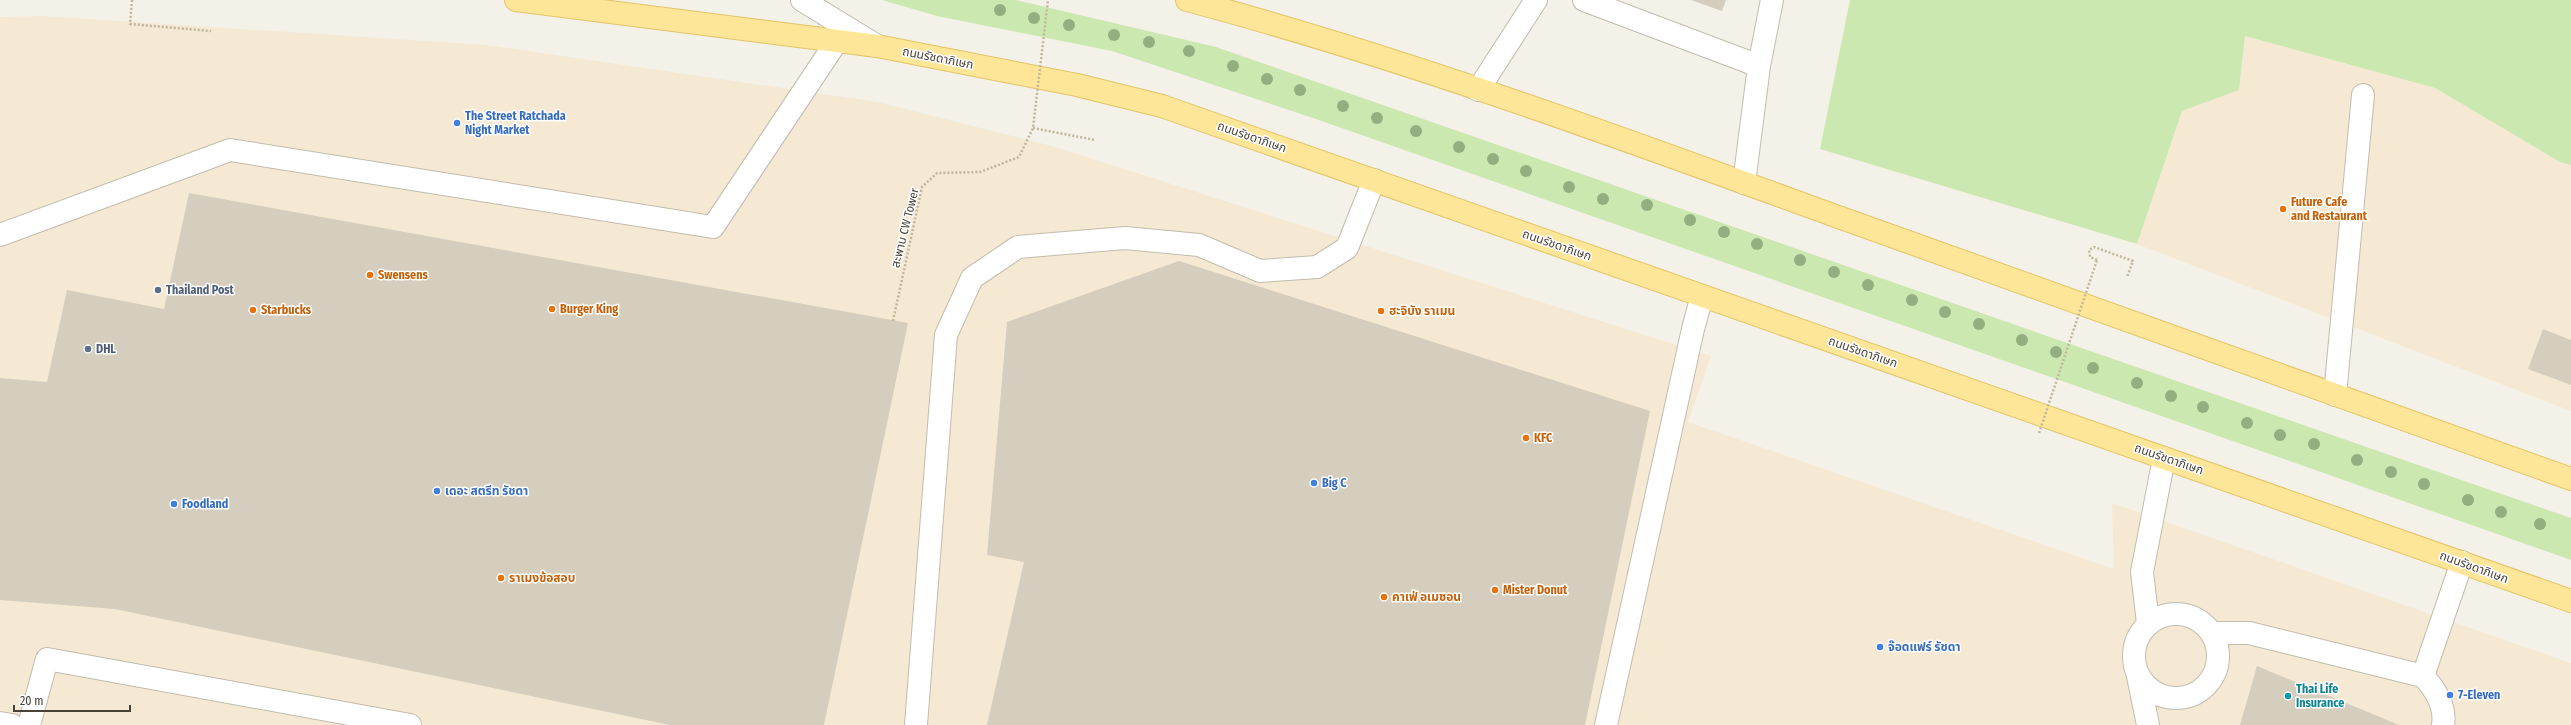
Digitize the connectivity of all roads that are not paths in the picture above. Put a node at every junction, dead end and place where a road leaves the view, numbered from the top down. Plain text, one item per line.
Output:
1 (516, 0) edge
2 (802, 0) edge
3 (1187, 0) edge
4 (1536, 0) edge
5 (1584, 0) edge
6 (1772, 0) edge
7 (837, 41) junction
8 (877, 46) junction
9 (1759, 66) junction
10 (1478, 90) junction
11 (2363, 95) dead end
12 (1374, 180) junction
13 (1744, 183) junction
14 (0, 235) edge
15 (1702, 296) junction
16 (2335, 394) junction
17 (2164, 458) junction
18 (2571, 479) edge
19 (2462, 562) junction
20 (2571, 600) edge
21 (2148, 623) junction
22 (2211, 633) junction
23 (2137, 673) junction
24 (2423, 676) junction
25 (0, 723) edge
26 (12, 725) edge
27 (29, 725) edge
28 (410, 725) edge
29 (916, 725) edge
30 (1606, 725) edge
31 (2148, 725) edge
32 (2443, 725) edge

1 - 7 main road, ถนนรัชดาภิเษก
2 - 8 street
3 - 10 main road
4 - 10 street
5 - 9 street
6 - 9 street
7 - 8 main road, ถนนรัชดาภิเษก
7 - 14 street
8 - 12 main road, ถนนรัชดาภิเษก
9 - 13 street
10 - 13 main road
11 - 16 street
12 - 15 main road, ถนนรัชดาภิเษก
12 - 29 street
13 - 16 main road
15 - 17 main road, ถนนรัชดาภิเษก
15 - 30 street
16 - 18 main road
17 - 19 main road, ถนนรัชดาภิเษก
17 - 21 street
19 - 20 main road, ถนนรัชดาภิเษก
19 - 24 street
21 - 22 street
21 - 23 street
22 - 23 street
22 - 24 street
23 - 31 street
24 - 32 street
25 - 26 street
27 - 28 street

